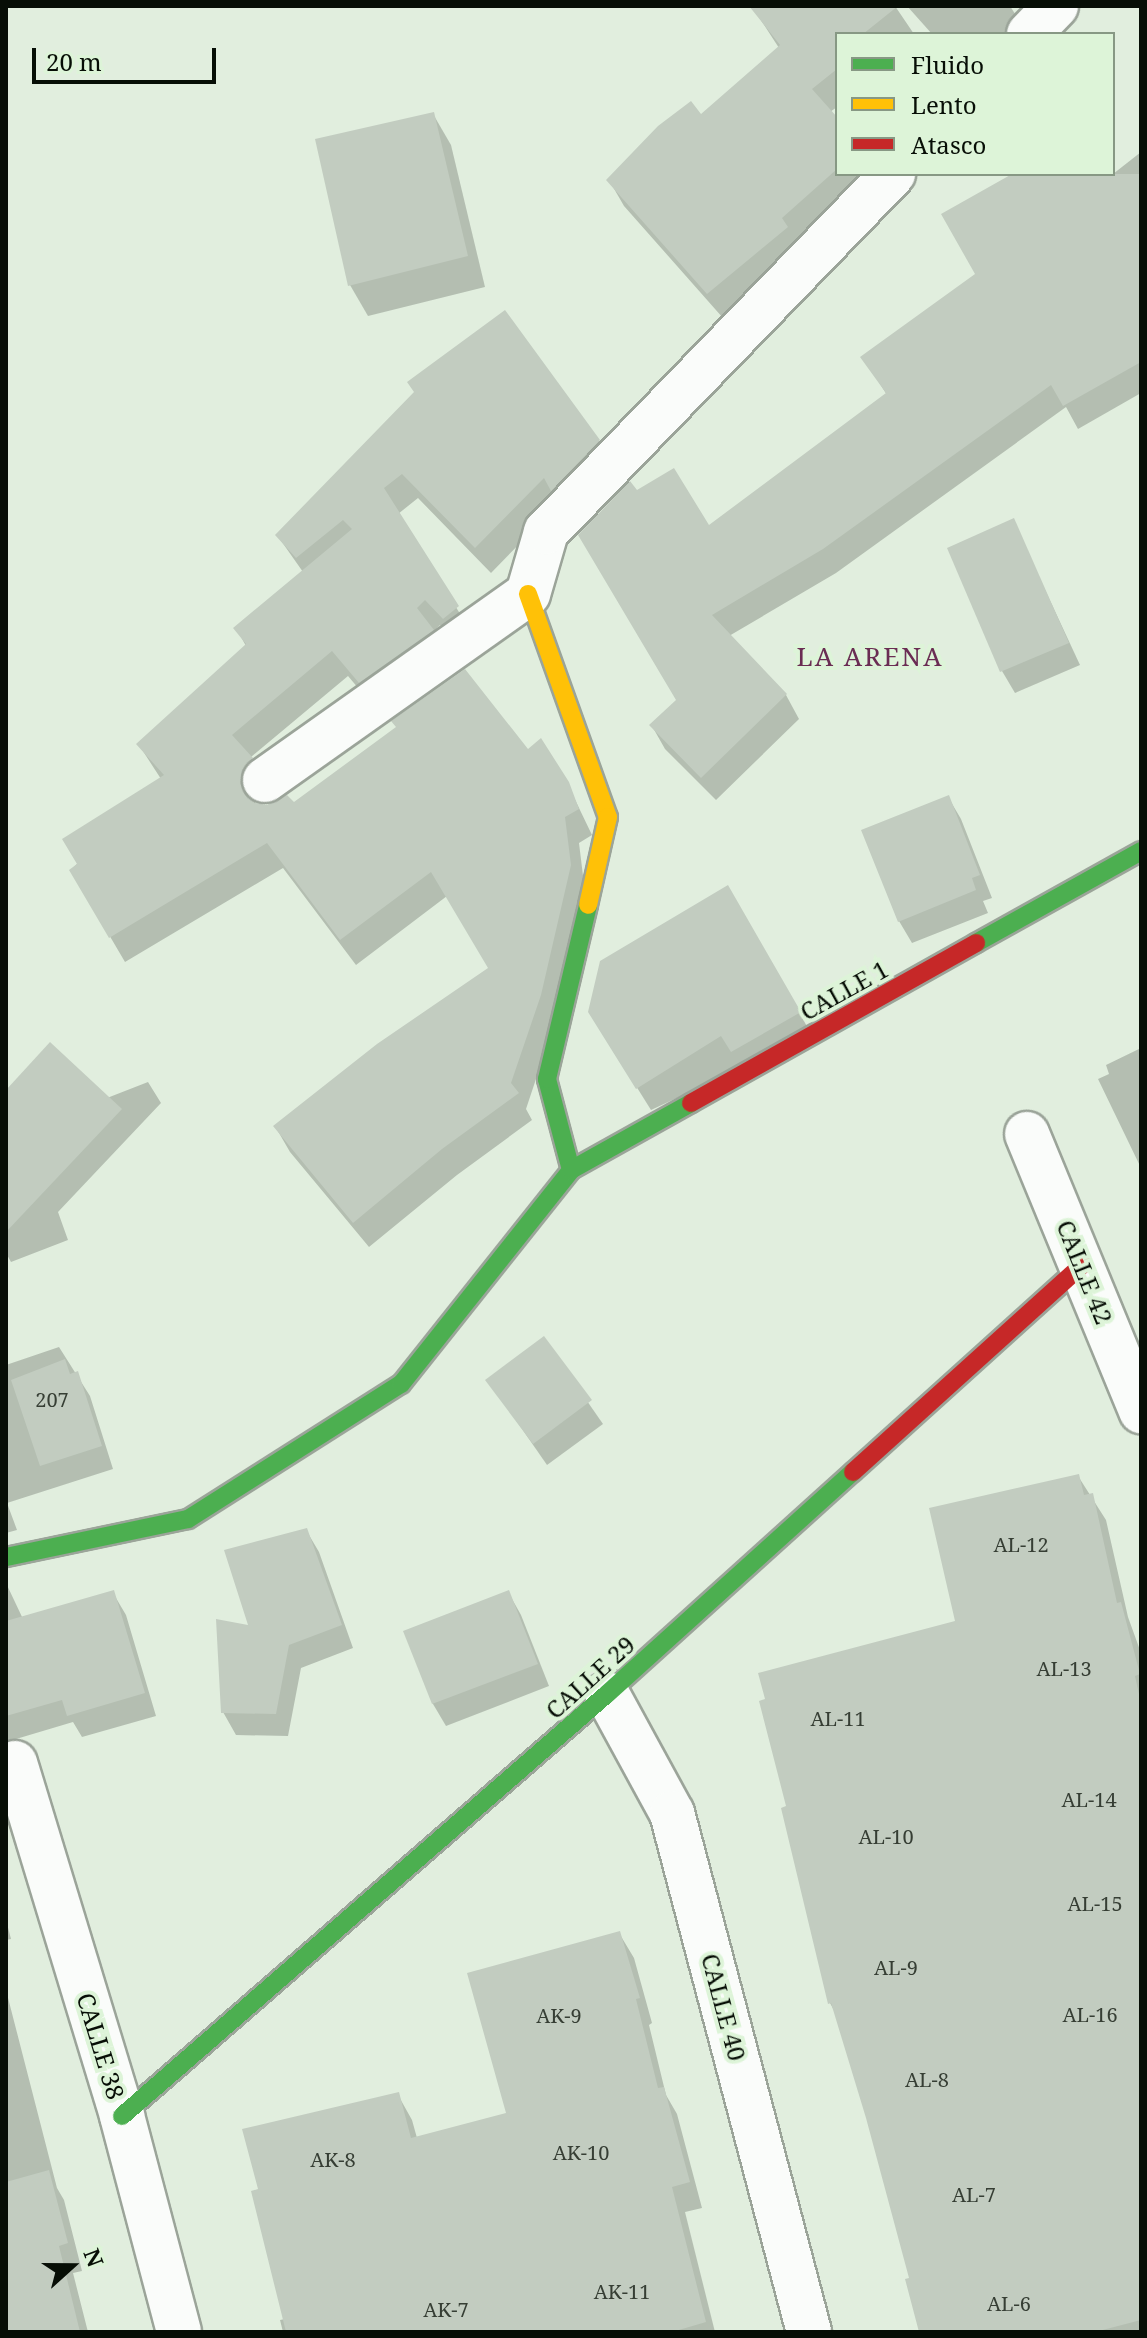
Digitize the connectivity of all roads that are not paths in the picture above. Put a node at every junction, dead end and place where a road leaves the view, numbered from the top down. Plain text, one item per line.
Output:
1 (1056, 6) edge
2 (1031, 32) edge
3 (891, 176) edge
4 (528, 594) junction
5 (265, 780) dead end
6 (1141, 851) edge
7 (1027, 1134) dead end
8 (571, 1170) junction
9 (1083, 1264) junction
10 (1141, 1411) edge
11 (6, 1557) edge
12 (607, 1694) junction
13 (15, 1763) dead end
14 (122, 2116) junction
15 (179, 2332) edge
16 (809, 2332) edge

1 - 2 street
3 - 4 street
4 - 5 street
4 - 8 street
6 - 8 street, CALLE 1
7 - 9 street, CALLE 42
8 - 11 street
9 - 10 street, CALLE 42
9 - 12 street, CALLE 29
12 - 14 street, CALLE 29
12 - 16 street, CALLE 40
13 - 14 street, CALLE 38
14 - 15 street, CALLE 38

